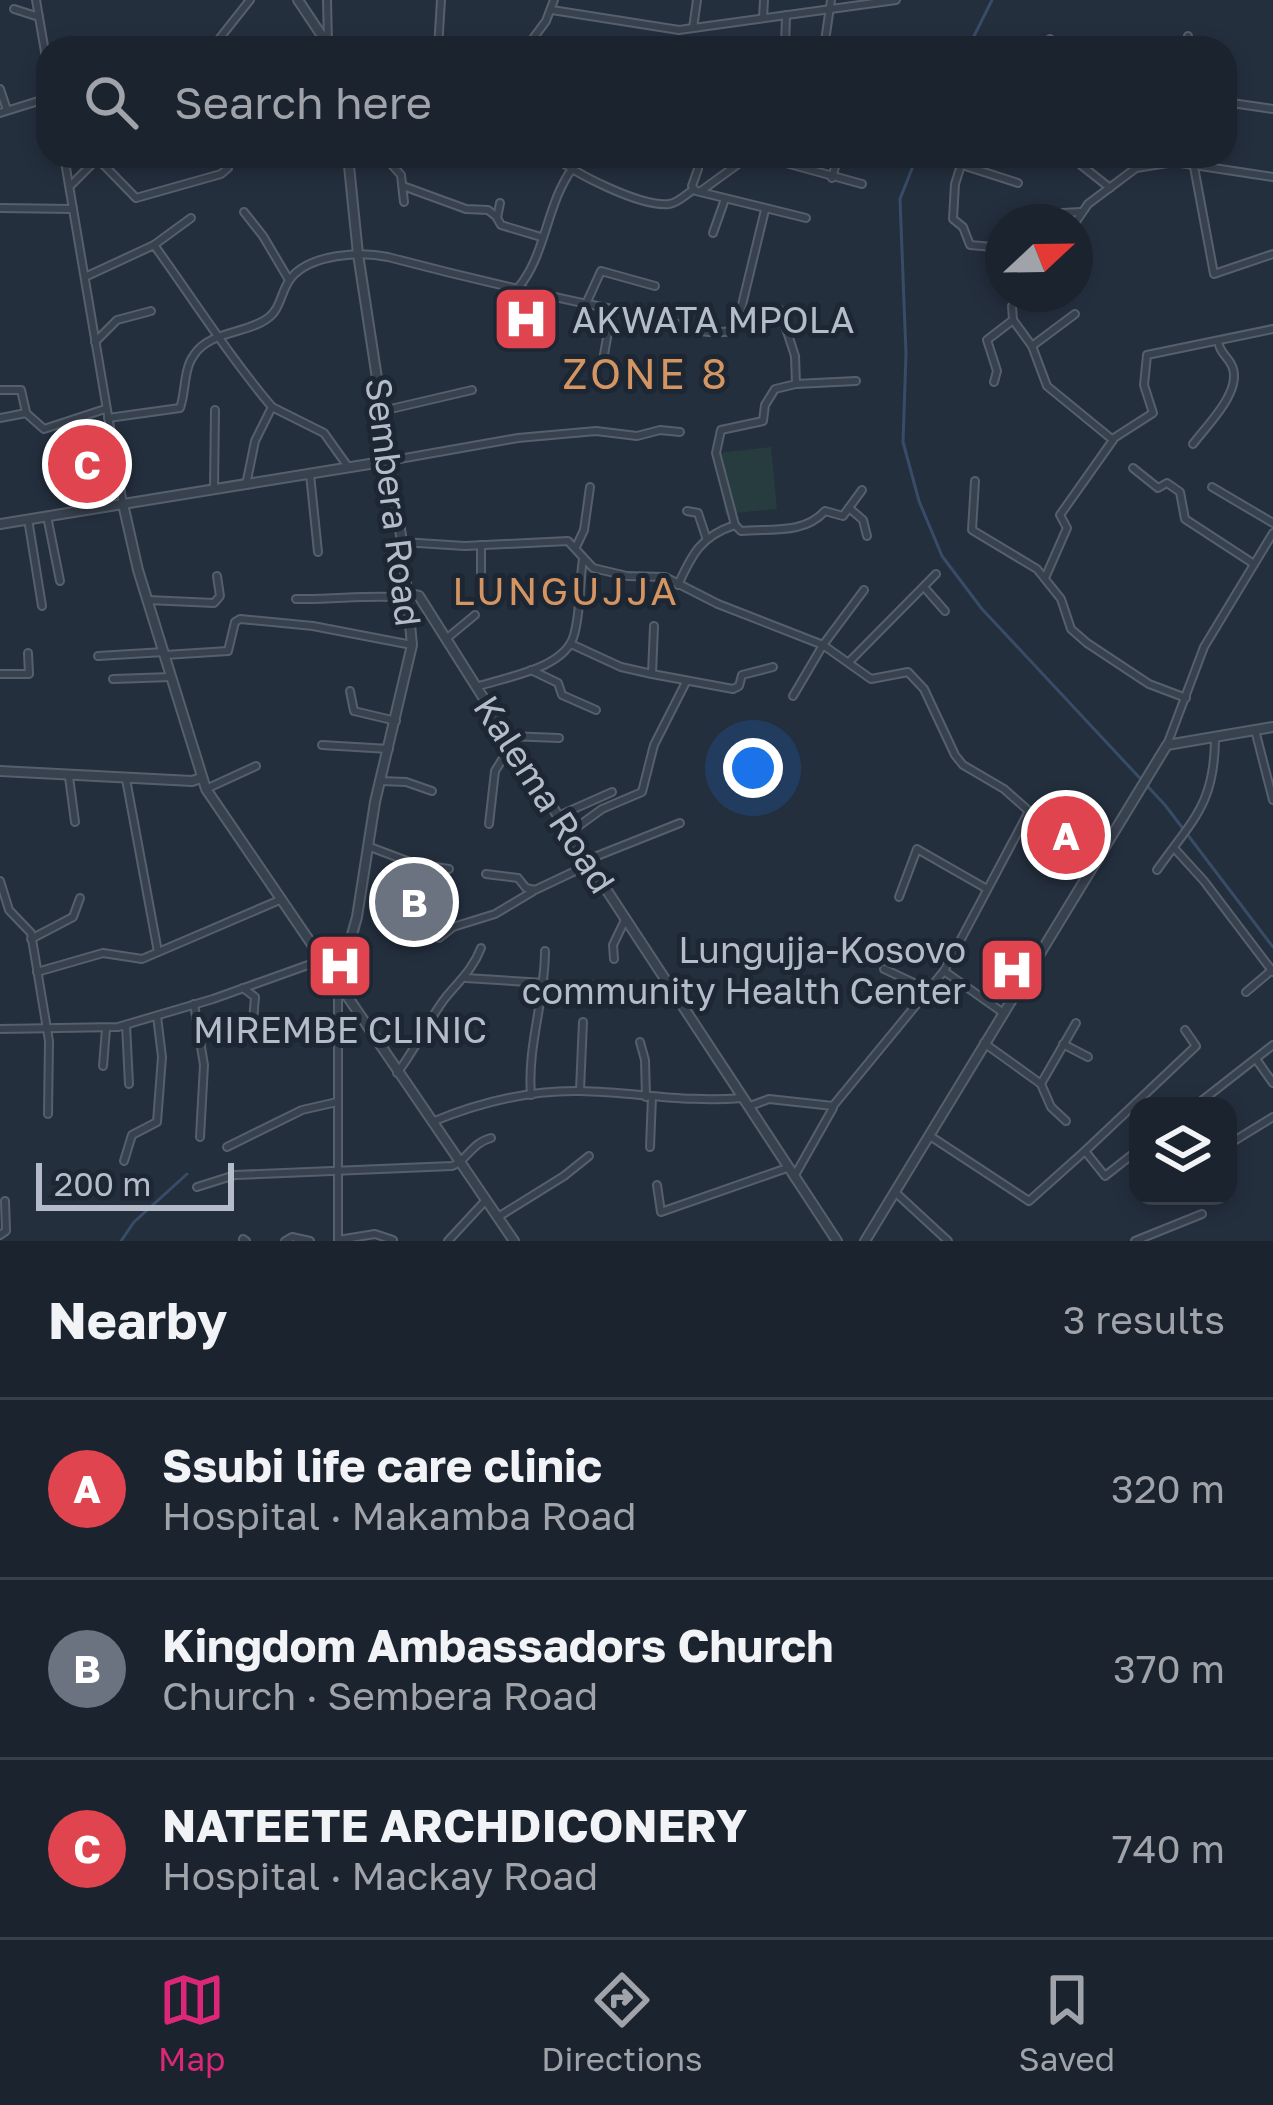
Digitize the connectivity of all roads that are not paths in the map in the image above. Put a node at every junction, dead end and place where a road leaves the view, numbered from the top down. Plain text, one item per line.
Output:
1 (36, 0) edge
2 (250, 0) edge
3 (298, 0) edge
4 (327, 0) edge
5 (441, 0) edge
6 (554, 0) edge
7 (697, 0) edge
8 (764, 0) edge
9 (831, 0) edge
10 (896, 0) edge
11 (14, 9) dead end
12 (552, 10) junction
13 (829, 12) junction
14 (786, 15) junction
15 (39, 17) junction
16 (763, 18) junction
17 (693, 28) junction
18 (42, 36) edge
19 (222, 36) edge
20 (323, 36) edge
21 (329, 36) edge
22 (439, 36) edge
23 (534, 36) edge
24 (785, 36) edge
25 (826, 36) edge
26 (0, 89) edge
27 (36, 101) edge
28 (1237, 104) edge
29 (1273, 109) edge
30 (3, 111) edge
31 (66, 168) edge
32 (88, 168) edge
33 (109, 168) edge
34 (228, 168) edge
35 (349, 168) edge
36 (396, 168) edge
37 (732, 168) edge
38 (801, 168) edge
39 (835, 168) edge
40 (961, 168) edge
41 (980, 168) edge
42 (1083, 168) edge
43 (1135, 168) edge
44 (1193, 168) edge
45 (1230, 168) edge
46 (572, 169) joint
47 (698, 169) dead end
48 (1273, 177) edge
49 (832, 178) junction
50 (862, 184) dead end
51 (1018, 184) dead end
52 (70, 186) junction
53 (403, 186) junction
54 (1110, 188) junction
55 (697, 191) junction
56 (725, 200) junction
57 (404, 202) dead end
58 (500, 202) dead end
59 (1091, 204) edge
60 (0, 208) edge
61 (73, 209) junction
62 (766, 210) junction
63 (244, 212) dead end
64 (497, 217) junction
65 (191, 218) dead end
66 (806, 218) dead end
67 (713, 233) dead end
68 (541, 237) junction
69 (154, 245) junction
70 (985, 246) edge
71 (358, 254) junction
72 (1273, 254) edge
73 (85, 277) junction
74 (289, 280) junction
75 (656, 286) dead end
76 (518, 288) junction
77 (543, 297) junction
78 (585, 306) junction
79 (612, 310) junction
80 (780, 310) dead end
81 (151, 311) dead end
82 (1012, 312) edge
83 (1075, 314) dead end
84 (1013, 320) junction
85 (1273, 329) edge
86 (218, 338) junction
87 (535, 338) dead end
88 (1217, 341) junction
89 (95, 342) junction
90 (1032, 346) junction
91 (603, 360) dead end
92 (856, 380) dead end
93 (994, 382) dead end
94 (796, 384) junction
95 (0, 390) edge
96 (472, 390) dead end
97 (272, 407) junction
98 (106, 408) junction
99 (215, 410) dead end
100 (382, 411) junction
101 (26, 413) junction
102 (0, 418) edge
103 (108, 418) junction
104 (680, 432) dead end
105 (1113, 439) junction
106 (1193, 444) dead end
107 (388, 461) junction
108 (349, 468) junction
109 (1133, 468) dead end
110 (310, 474) junction
111 (975, 482) dead end
112 (246, 484) junction
113 (590, 487) dead end
114 (1212, 487) dead end
115 (214, 490) junction
116 (862, 490) dead end
117 (123, 504) junction
118 (849, 508) junction
119 (687, 511) dead end
120 (47, 516) junction
121 (28, 519) junction
122 (0, 524) edge
123 (1273, 524) edge
124 (735, 525) junction
125 (1273, 533) edge
126 (868, 536) dead end
127 (706, 537) junction
128 (402, 542) junction
129 (481, 544) junction
130 (577, 547) junction
131 (318, 551) dead end
132 (583, 559) junction
133 (1253, 565) junction
134 (936, 574) dead end
135 (217, 576) dead end
136 (481, 577) dead end
137 (1045, 578) junction
138 (60, 581) dead end
139 (679, 586) junction
140 (924, 587) junction
141 (864, 590) dead end
142 (409, 596) junction
143 (296, 599) dead end
144 (148, 600) junction
145 (42, 606) dead end
146 (945, 610) dead end
147 (475, 615) dead end
148 (654, 626) dead end
149 (446, 639) junction
150 (571, 644) junction
151 (412, 645) junction
152 (823, 645) junction
153 (28, 652) dead end
154 (164, 654) junction
155 (98, 656) dead end
156 (850, 661) junction
157 (773, 667) dead end
158 (528, 669) junction
159 (0, 674) edge
160 (652, 674) junction
161 (171, 677) junction
162 (113, 679) dead end
163 (686, 682) junction
164 (476, 687) junction
165 (350, 691) dead end
166 (793, 696) dead end
167 (1186, 698) junction
168 (596, 710) dead end
169 (396, 721) junction
170 (1273, 727) edge
171 (1255, 730) junction
172 (559, 737) dead end
173 (1215, 737) junction
174 (510, 740) junction
175 (322, 745) dead end
176 (1167, 745) junction
177 (389, 749) junction
178 (256, 766) dead end
179 (0, 771) edge
180 (69, 777) junction
181 (201, 778) junction
182 (126, 779) junction
183 (381, 781) junction
184 (206, 789) junction
185 (432, 791) dead end
186 (612, 792) dead end
187 (1273, 800) edge
188 (1028, 812) junction
189 (558, 816) junction
190 (75, 822) dead end
191 (680, 823) dead end
192 (489, 824) dead end
193 (569, 833) junction
194 (370, 847) junction
195 (1102, 848) junction
196 (1174, 848) junction
197 (588, 862) junction
198 (449, 869) dead end
199 (1157, 870) dead end
200 (486, 874) dead end
201 (0, 881) edge
202 (535, 890) junction
203 (988, 890) junction
204 (899, 897) dead end
205 (80, 898) dead end
206 (282, 899) junction
207 (626, 918) junction
208 (439, 938) dead end
209 (31, 939) junction
210 (481, 948) dead end
211 (545, 951) dead end
212 (158, 952) junction
213 (614, 959) dead end
214 (322, 960) junction
215 (884, 969) dead end
216 (944, 971) junction
217 (1272, 971) edge
218 (37, 972) junction
219 (466, 978) junction
220 (545, 983) junction
221 (338, 986) junction
222 (243, 988) junction
223 (929, 990) junction
224 (1246, 992) dead end
225 (194, 1004) junction
226 (1002, 1012) junction
227 (157, 1016) junction
228 (253, 1021) dead end
229 (583, 1022) dead end
230 (1076, 1023) dead end
231 (126, 1024) junction
232 (0, 1029) edge
233 (106, 1029) junction
234 (47, 1030) junction
235 (1185, 1030) dead end
236 (640, 1042) dead end
237 (984, 1043) junction
238 (1064, 1044) junction
239 (1273, 1045) edge
240 (1088, 1057) dead end
241 (1256, 1059) junction
242 (103, 1066) dead end
243 (398, 1073) junction
244 (129, 1084) dead end
245 (1041, 1084) junction
246 (1273, 1084) edge
247 (580, 1091) junction
248 (531, 1095) junction
249 (649, 1097) junction
250 (1143, 1097) edge
251 (1207, 1097) edge
252 (337, 1102) junction
253 (745, 1102) junction
254 (833, 1106) junction
255 (1129, 1110) edge
256 (48, 1114) dead end
257 (1273, 1118) edge
258 (1066, 1121) dead end
259 (431, 1122) junction
260 (930, 1136) junction
261 (200, 1138) dead end
262 (491, 1138) dead end
263 (1237, 1140) edge
264 (227, 1147) dead end
265 (650, 1148) dead end
266 (1085, 1151) junction
267 (589, 1156) dead end
268 (1129, 1157) edge
269 (124, 1161) dead end
270 (461, 1163) junction
271 (787, 1168) junction
272 (339, 1170) junction
273 (793, 1178) junction
274 (657, 1185) dead end
275 (197, 1187) dead end
276 (896, 1192) junction
277 (486, 1200) junction
278 (4, 1201) dead end
279 (1202, 1214) dead end
280 (498, 1217) junction
281 (0, 1235) edge
282 (393, 1240) edge
283 (286, 1241) edge
284 (310, 1241) edge
285 (338, 1241) edge
286 (448, 1241) edge
287 (514, 1241) edge
288 (837, 1241) edge
289 (865, 1241) edge
290 (948, 1241) edge
291 (1136, 1241) edge

1 - 15 street
2 - 19 street
3 - 20 street
4 - 21 street
5 - 22 street
6 - 12 street
7 - 17 street
8 - 16 street
9 - 13 street
10 - 13 street
11 - 15 street
12 - 17 street
12 - 23 street
13 - 14 street
13 - 25 street
14 - 16 street
14 - 24 street
15 - 18 street
16 - 17 street
26 - 30 street
27 - 30 street
28 - 29 street
31 - 52 street
32 - 52 street
33 - 34 street
35 - 71 street, Sembera Road
36 - 53 street
37 - 55 street
38 - 49 street
39 - 49 street
40 - 70 street
41 - 51 street
42 - 54 street
43 - 54 street
44 - 72 street
45 - 48 street
46 - 55 street
46 - 68 street
47 - 55 street
49 - 50 street
52 - 61 street
53 - 57 street
53 - 64 street
54 - 59 street
55 - 56 street
56 - 62 street
56 - 67 street
58 - 64 street
60 - 61 street
61 - 73 street
62 - 66 street
62 - 79 street
63 - 74 street
64 - 68 street
65 - 69 street
68 - 76 street
69 - 73 street
69 - 86 street
71 - 74 street
71 - 76 street
71 - 100 street, Sembera Road
73 - 89 street
74 - 86 street
75 - 78 street
76 - 77 street
77 - 78 street
77 - 87 street
78 - 79 street
79 - 91 street
80 - 94 street
81 - 89 street
82 - 84 street
83 - 90 street
84 - 90 street
84 - 93 street
85 - 88 street
86 - 97 street
86 - 103 street
88 - 105 street
88 - 106 street
89 - 98 street
90 - 105 street
92 - 94 street
94 - 124 street
95 - 101 street
96 - 100 street
97 - 108 street
97 - 112 street
98 - 101 street
98 - 103 street
99 - 115 street
100 - 107 street, Sembera Road
101 - 102 street
103 - 117 street
104 - 107 street
105 - 137 street
107 - 108 street
107 - 128 street, Sembera Road
108 - 110 street
109 - 133 street
110 - 112 street
110 - 131 street
111 - 137 street
112 - 115 street
113 - 130 street
114 - 123 street
115 - 117 street
116 - 118 street
117 - 120 street
117 - 144 street
118 - 124 street
118 - 126 street
119 - 127 street
120 - 121 street
120 - 138 street
121 - 122 street
121 - 145 street
124 - 127 street
125 - 133 street
127 - 139 street
128 - 129 street
128 - 142 street, Sembera Road
129 - 130 street
129 - 136 street
130 - 132 street
132 - 139 street
132 - 150 street
133 - 167 street
134 - 140 street
135 - 144 street
137 - 167 street
139 - 152 street
140 - 146 street
140 - 156 street
141 - 152 street
142 - 143 street
142 - 149 street, Kalema Road
142 - 151 street, Sembera Road
144 - 154 street
147 - 149 street
148 - 160 street
149 - 164 street, Kalema Road
150 - 158 street
150 - 160 street
151 - 154 street
151 - 169 street, Sembera Road
152 - 156 street
152 - 166 street
153 - 159 street
154 - 155 street
154 - 161 street
156 - 188 street
157 - 163 street
158 - 164 street
158 - 168 street
160 - 163 street
161 - 162 street
161 - 181 street
163 - 193 street
164 - 174 street, Kalema Road
165 - 169 street
167 - 176 street
169 - 177 street, Sembera Road
170 - 171 street
171 - 173 street
171 - 187 street
172 - 174 street
173 - 176 street
173 - 196 street
174 - 189 street, Kalema Road
174 - 192 street
175 - 177 street
176 - 195 street
177 - 183 street, Sembera Road
178 - 184 street
179 - 180 street
180 - 182 street
180 - 190 street
181 - 182 street
181 - 184 street
182 - 212 street
183 - 185 street
183 - 194 street, Sembera Road
184 - 206 street
186 - 189 street
188 - 195 street
188 - 203 street
189 - 193 street, Kalema Road
191 - 197 street
193 - 197 street, Kalema Road
194 - 198 street
194 - 221 street, Sembera Road
195 - 226 street
196 - 199 street
196 - 217 street
197 - 202 street
197 - 207 street, Kalema Road
200 - 202 street
201 - 209 street
202 - 208 street
203 - 204 street
203 - 216 street
205 - 209 street
206 - 212 street
206 - 214 street
207 - 213 street
207 - 253 street, Kalema Road
209 - 218 street
210 - 219 street
211 - 220 street
212 - 218 street
214 - 221 street
214 - 222 street
215 - 223 street
216 - 223 street
216 - 226 street
217 - 224 street
218 - 234 street
219 - 220 street
219 - 243 street
220 - 248 street
221 - 243 street
221 - 252 street
222 - 225 street
222 - 228 street
223 - 254 street
225 - 227 street
225 - 261 street
226 - 237 street
227 - 231 street
227 - 269 street
229 - 247 street
230 - 238 street
231 - 233 street
231 - 244 street
232 - 234 street
233 - 234 street
233 - 242 street
234 - 256 street
235 - 250 street
236 - 249 street
237 - 245 street
237 - 260 street
238 - 240 street
238 - 245 street
239 - 241 street
241 - 246 street
241 - 251 street
243 - 259 street
245 - 258 street
247 - 248 street
247 - 249 street
248 - 259 street
249 - 253 street
249 - 265 street
252 - 264 street
252 - 272 street
253 - 254 street
253 - 271 street, Kalema Road
254 - 273 street
255 - 266 street
257 - 263 street
259 - 270 street
260 - 266 street
260 - 276 street
262 - 270 street
266 - 268 street
267 - 280 street
270 - 272 street
270 - 277 street
271 - 273 street, Kalema Road
271 - 274 street
272 - 275 street
272 - 285 street
273 - 288 street, Kalema Road
276 - 289 street
276 - 290 street
277 - 280 street
277 - 286 street
278 - 281 street
279 - 291 street
280 - 287 street
282 - 285 street
283 - 284 street

